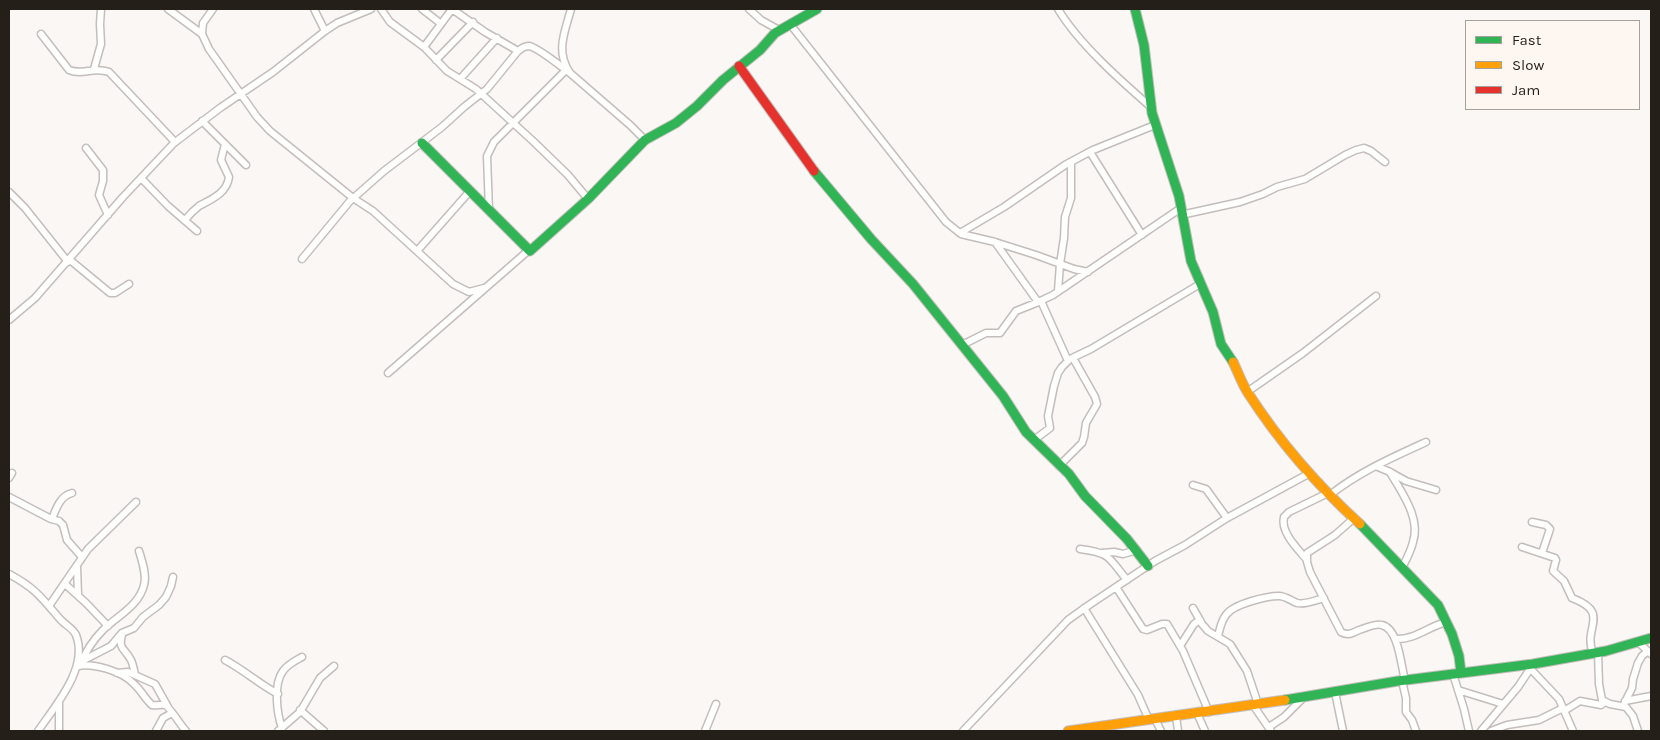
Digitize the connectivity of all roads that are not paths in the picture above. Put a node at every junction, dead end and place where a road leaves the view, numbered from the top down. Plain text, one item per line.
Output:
1 (101, 9) edge
2 (168, 9) edge
3 (213, 9) edge
4 (314, 9) edge
5 (371, 9) edge
6 (381, 9) edge
7 (422, 9) edge
8 (452, 9) edge
9 (571, 9) edge
10 (749, 9) edge
11 (817, 9) edge
12 (1058, 9) edge
13 (1135, 9) edge
14 (462, 15) junction
15 (473, 22) junction
16 (440, 23) junction
17 (790, 24) junction
18 (466, 29) junction
19 (779, 30) junction
20 (325, 31) junction
21 (42, 34) dead end
22 (202, 34) junction
23 (497, 38) junction
24 (424, 47) junction
25 (518, 51) junction
26 (436, 60) junction
27 (740, 66) junction
28 (94, 69) junction
29 (568, 72) junction
30 (460, 79) junction
31 (481, 94) junction
32 (241, 95) junction
33 (1152, 108) junction
34 (202, 122) junction
35 (513, 124) junction
36 (1155, 125) junction
37 (645, 140) junction
38 (175, 142) junction
39 (422, 143) junction
40 (225, 144) junction
41 (86, 148) dead end
42 (1090, 152) junction
43 (1071, 162) junction
44 (1385, 162) dead end
45 (246, 165) dead end
46 (141, 178) junction
47 (9, 192) edge
48 (470, 192) junction
49 (353, 198) junction
50 (588, 199) junction
51 (489, 210) junction
52 (1181, 212) junction
53 (108, 215) junction
54 (185, 220) junction
55 (197, 231) dead end
56 (960, 233) junction
57 (1142, 235) junction
58 (995, 242) junction
59 (529, 250) junction
60 (417, 251) junction
61 (302, 259) dead end
62 (69, 261) junction
63 (1060, 264) junction
64 (1088, 272) junction
65 (129, 284) dead end
66 (1200, 284) junction
67 (484, 288) junction
68 (1058, 291) junction
69 (1376, 296) dead end
70 (1040, 302) junction
71 (9, 320) edge
72 (962, 345) junction
73 (1071, 359) junction
74 (388, 373) dead end
75 (1247, 392) junction
76 (1034, 440) junction
77 (1426, 442) dead end
78 (1060, 466) junction
79 (1376, 466) junction
80 (1390, 472) junction
81 (1310, 473) junction
82 (1193, 486) dead end
83 (1436, 490) dead end
84 (72, 493) dead end
85 (1329, 494) junction
86 (9, 497) edge
87 (136, 502) dead end
88 (1227, 518) junction
89 (1354, 519) junction
90 (52, 520) junction
91 (1532, 522) dead end
92 (1522, 547) dead end
93 (1080, 549) dead end
94 (1137, 550) junction
95 (140, 551) dead end
96 (1102, 553) junction
97 (1542, 553) junction
98 (82, 557) junction
99 (1307, 560) junction
100 (77, 564) junction
101 (1148, 566) junction
102 (1402, 568) junction
103 (9, 574) edge
104 (173, 577) dead end
105 (1127, 580) junction
106 (65, 584) junction
107 (1116, 587) junction
108 (78, 595) junction
109 (1324, 598) junction
110 (49, 606) junction
111 (1084, 608) junction
112 (1193, 608) dead end
113 (1200, 620) junction
114 (1448, 622) junction
115 (108, 626) junction
116 (122, 633) junction
117 (1218, 636) junction
118 (1651, 638) edge
119 (1395, 639) junction
120 (1638, 642) junction
121 (1180, 646) junction
122 (1596, 653) junction
123 (1650, 653) edge
124 (302, 657) dead end
125 (225, 660) dead end
126 (80, 664) junction
127 (334, 666) dead end
128 (1529, 667) junction
129 (116, 673) junction
130 (1457, 673) junction
131 (135, 675) junction
132 (1403, 680) junction
133 (1458, 690) junction
134 (1335, 692) junction
135 (278, 694) junction
136 (1651, 696) edge
137 (1304, 697) junction
138 (59, 700) junction
139 (1605, 702) junction
140 (1624, 703) junction
141 (716, 704) dead end
142 (1503, 704) junction
143 (1256, 705) junction
144 (1563, 709) junction
145 (300, 710) junction
146 (171, 711) junction
147 (1209, 712) junction
148 (1197, 713) junction
149 (1176, 716) junction
150 (1152, 719) junction
151 (1268, 729) edge
152 (40, 730) edge
153 (280, 730) edge
154 (59, 731) edge
155 (156, 731) edge
156 (186, 731) edge
157 (324, 731) edge
158 (705, 731) edge
159 (963, 731) edge
160 (1068, 731) edge
161 (1160, 731) edge
162 (1178, 731) edge
163 (1205, 731) edge
164 (1343, 731) edge
165 (1416, 731) edge
166 (1469, 731) edge
167 (1481, 731) edge
168 (1491, 731) edge
169 (1573, 731) edge
170 (1638, 731) edge

1 - 28 street
2 - 22 street
3 - 22 street
4 - 20 street
5 - 20 street
6 - 24 street
7 - 16 street
8 - 14 street
8 - 16 street
9 - 29 street
10 - 19 street
11 - 17 street
12 - 33 street
13 - 33 street
14 - 15 street
14 - 18 street
15 - 18 street
15 - 23 street
16 - 24 street
17 - 19 street
17 - 56 street
18 - 26 street
19 - 27 street
20 - 32 street
21 - 28 street
22 - 32 street
23 - 25 street
23 - 30 street
24 - 26 street
25 - 29 street
25 - 31 street
26 - 30 street
27 - 37 street
27 - 72 street
28 - 38 street
29 - 35 street
29 - 37 street
30 - 31 street
31 - 35 street
31 - 39 street
32 - 34 street
32 - 49 street
33 - 36 street
34 - 38 street
34 - 40 street
35 - 50 street
35 - 51 street
36 - 42 street
36 - 52 street
37 - 50 street
38 - 46 street
39 - 48 street
39 - 49 street
40 - 45 street
40 - 54 street
41 - 53 street
42 - 43 street
42 - 57 street
43 - 56 street
43 - 63 street
44 - 52 street
46 - 53 street
46 - 54 street
47 - 62 street
48 - 51 street
48 - 60 street
49 - 60 street
49 - 61 street
50 - 59 street
51 - 59 street
52 - 57 street
52 - 66 street
53 - 62 street
54 - 55 street
56 - 58 street
57 - 64 street
58 - 63 street
58 - 70 street
59 - 67 street
60 - 67 street
62 - 65 street
62 - 71 street
63 - 64 street
63 - 68 street
64 - 68 street
66 - 73 street
66 - 75 street
67 - 74 street
68 - 70 street
69 - 75 street
70 - 72 street
70 - 73 street
72 - 76 street
73 - 76 street
73 - 78 street
75 - 81 street
76 - 78 street
77 - 79 street
78 - 94 street
79 - 80 street
79 - 85 street
80 - 83 street
80 - 102 street
81 - 85 street
81 - 88 street
82 - 88 street
84 - 90 street
85 - 89 street
85 - 99 street
86 - 90 street
87 - 98 street
88 - 101 street
89 - 99 street
89 - 102 street
90 - 98 street
91 - 97 street
92 - 97 street
93 - 96 street
94 - 96 street
94 - 101 street
95 - 115 street
96 - 105 street
97 - 122 street
98 - 100 street
99 - 109 street
100 - 106 street
100 - 108 street
101 - 105 street
102 - 114 street
103 - 110 street
104 - 116 street
105 - 107 street
106 - 108 street
106 - 110 street
107 - 111 street
107 - 121 street
108 - 115 street
109 - 117 street
109 - 119 street
110 - 126 street
111 - 150 street
111 - 159 street
112 - 113 street
113 - 117 street
113 - 121 street
114 - 119 street
114 - 130 street
115 - 126 street
116 - 126 street
116 - 131 street
117 - 143 street
118 - 120 street
119 - 132 street
120 - 122 street
120 - 123 street
121 - 147 street
122 - 128 street
122 - 139 street
123 - 140 street
124 - 135 street
125 - 135 street
126 - 129 street
126 - 138 street
127 - 145 street
128 - 130 street
128 - 142 street
128 - 144 street
129 - 131 street
129 - 146 street
130 - 132 street
130 - 133 street
131 - 146 street
132 - 134 street
132 - 165 street
133 - 142 street
133 - 166 street
134 - 137 street
134 - 164 street
135 - 153 street
136 - 140 street
137 - 143 street
137 - 151 street
138 - 152 street
138 - 154 street
139 - 140 street
139 - 144 street
140 - 170 street
141 - 158 street
142 - 167 street
143 - 147 street
143 - 151 street
144 - 168 street
144 - 169 street
145 - 153 street
145 - 157 street
146 - 155 street
146 - 156 street
147 - 148 street
148 - 149 street
148 - 163 street
149 - 150 street
149 - 162 street
150 - 160 street
150 - 161 street

